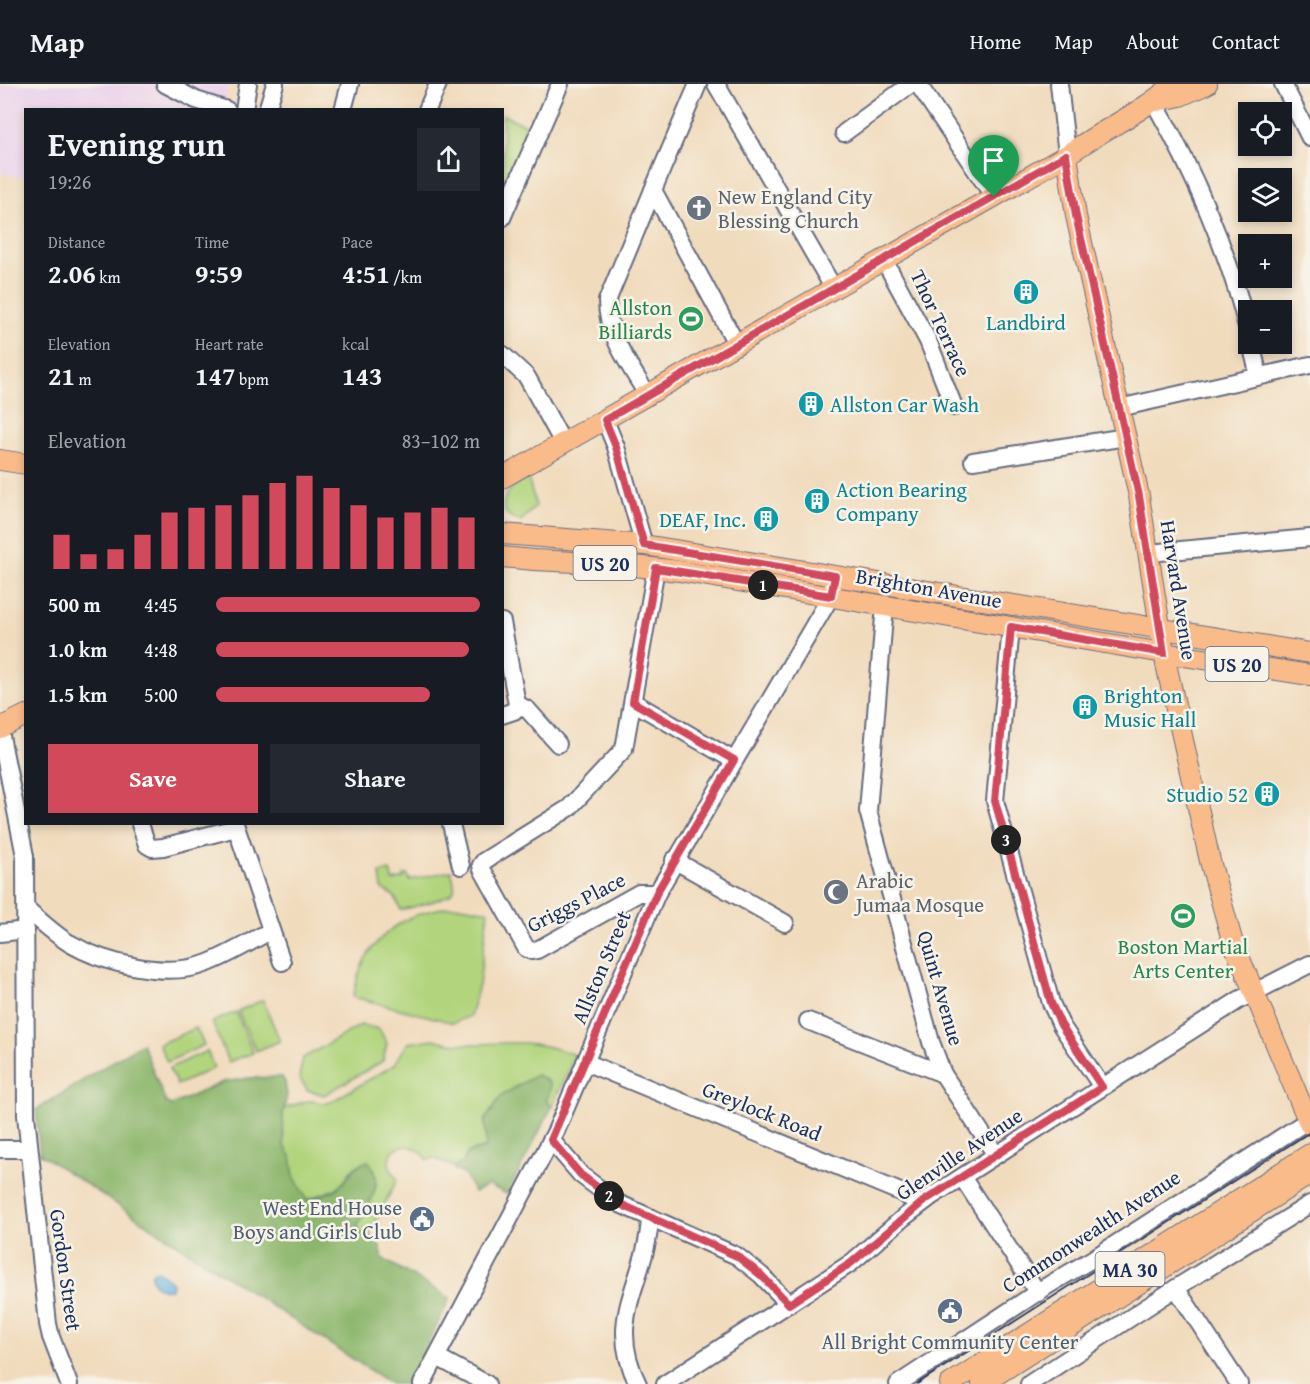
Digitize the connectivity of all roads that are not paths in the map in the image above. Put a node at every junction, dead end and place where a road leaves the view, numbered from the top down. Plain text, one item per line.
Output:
1 (165, 84) edge
2 (248, 84) edge
3 (275, 84) edge
4 (350, 84) edge
5 (438, 84) edge
6 (560, 84) edge
7 (698, 84) edge
8 (716, 84) edge
9 (911, 84) edge
10 (918, 84) edge
11 (1059, 84) edge
12 (1174, 84) edge
13 (1208, 84) edge
14 (1283, 84) edge
15 (1154, 102) junction
16 (220, 108) edge
17 (244, 108) edge
18 (268, 108) edge
19 (344, 108) edge
20 (428, 108) edge
21 (844, 133) dead end
22 (1310, 138) edge
23 (1066, 155) junction
24 (653, 190) junction
25 (994, 197) junction
26 (504, 213) edge
27 (884, 260) junction
28 (834, 289) junction
29 (1241, 300) edge
30 (737, 345) junction
31 (1254, 354) edge
32 (504, 356) edge
33 (1310, 365) edge
34 (1259, 376) junction
35 (648, 396) junction
36 (954, 407) dead end
37 (1119, 408) junction
38 (605, 420) junction
39 (1126, 437) junction
40 (563, 444) junction
41 (0, 460) edge
42 (973, 461) dead end
43 (24, 464) edge
44 (505, 478) edge
45 (506, 532) edge
46 (1310, 538) edge
47 (644, 545) junction
48 (1149, 553) junction
49 (504, 557) edge
50 (656, 568) junction
51 (833, 586) junction
52 (885, 605) junction
53 (1011, 627) junction
54 (1160, 629) junction
55 (504, 639) edge
56 (1164, 653) junction
57 (1310, 653) edge
58 (1310, 675) edge
59 (633, 702) junction
60 (512, 709) edge
61 (24, 716) edge
62 (0, 730) edge
63 (558, 744) dead end
64 (734, 760) junction
65 (140, 825) edge
66 (451, 825) edge
67 (236, 826) edge
68 (674, 860) junction
69 (460, 866) dead end
70 (657, 892) junction
71 (26, 908) junction
72 (785, 923) dead end
73 (26, 930) junction
74 (270, 932) junction
75 (0, 933) edge
76 (282, 962) dead end
77 (1310, 964) edge
78 (1254, 992) junction
79 (808, 1021) dead end
80 (585, 1062) junction
81 (943, 1074) junction
82 (1102, 1087) junction
83 (1309, 1121) edge
84 (551, 1140) junction
85 (0, 1149) edge
86 (28, 1149) junction
87 (1310, 1154) edge
88 (996, 1155) junction
89 (1310, 1174) edge
90 (962, 1177) junction
91 (920, 1204) junction
92 (1310, 1204) edge
93 (650, 1218) junction
94 (1176, 1288) junction
95 (1038, 1293) junction
96 (789, 1304) junction
97 (1033, 1351) junction
98 (437, 1357) junction
99 (69, 1384) edge
100 (422, 1384) edge
101 (487, 1384) edge
102 (638, 1384) edge
103 (665, 1384) edge
104 (898, 1384) edge
105 (950, 1384) edge
106 (982, 1384) edge
107 (1031, 1384) edge
108 (1239, 1384) edge

1 - 16 street
2 - 17 street
3 - 18 street
4 - 19 street
5 - 20 street
6 - 26 street
7 - 24 street
8 - 28 street
9 - 21 street
10 - 25 street
11 - 23 street
12 - 15 main road
13 - 15 main road
14 - 22 street
15 - 23 main road
15 - 29 street
23 - 25 main road
23 - 37 main road, Harvard Avenue
24 - 30 street
24 - 35 street
25 - 27 main road
27 - 28 main road
27 - 36 street, Thor Terrace
28 - 30 main road
30 - 35 main road
31 - 34 street
32 - 40 street
33 - 34 street
34 - 37 street
35 - 38 main road
37 - 39 main road, Harvard Avenue
38 - 40 main road
38 - 47 street
39 - 42 street
39 - 48 main road, Harvard Avenue
40 - 44 main road
41 - 43 main road
45 - 47 main road, Brighton Avenue / US 20
46 - 48 street
47 - 51 main road, Brighton Avenue / US 20
48 - 54 main road, Harvard Avenue
49 - 50 main road, Brighton Avenue / US 20
50 - 51 main road, Brighton Avenue / US 20
50 - 59 street
51 - 52 main road, Brighton Avenue / US 20
51 - 54 main road, Brighton Avenue / US 20
51 - 64 street, Allston Street
52 - 53 main road, Brighton Avenue / US 20
52 - 81 street, Quint Avenue
53 - 56 main road, Brighton Avenue / US 20
53 - 82 street
54 - 56 main road, Harvard Avenue
54 - 57 main road, Brighton Avenue / US 20
55 - 60 street
56 - 58 main road, Brighton Avenue / US 20
56 - 78 main road, Harvard Avenue
59 - 64 street
59 - 70 street, Griggs Place
60 - 63 street
61 - 62 main road
62 - 71 street, Gordon Street
64 - 68 street, Allston Street
65 - 67 street
66 - 69 street
67 - 74 street
68 - 70 street, Allston Street
68 - 72 street
70 - 80 street, Allston Street
71 - 73 street, Gordon Street
71 - 74 street
73 - 75 street
73 - 86 street, Gordon Street
74 - 76 street
77 - 78 street, Glenville Avenue
78 - 82 street, Glenville Avenue
78 - 83 main road, Harvard Avenue
79 - 81 street
80 - 84 street, Allston Street
80 - 91 street, Greylock Road
81 - 88 street, Quint Avenue
82 - 88 street, Glenville Avenue
83 - 95 street, Commonwealth Avenue
84 - 93 street
84 - 98 street, Allston Street
85 - 86 street
86 - 99 street, Gordon Street
87 - 105 main road, MA 30
88 - 90 street, Glenville Avenue
89 - 97 main road, MA 30
90 - 91 street, Glenville Avenue
90 - 95 street
91 - 96 street, Glenville Avenue
92 - 94 street
93 - 96 street
93 - 102 street
94 - 107 street
94 - 108 street
95 - 104 street, Commonwealth Avenue
96 - 103 street, Glenville Avenue
97 - 106 main road, MA 30
97 - 107 street
98 - 100 street, Allston Street
98 - 101 street

